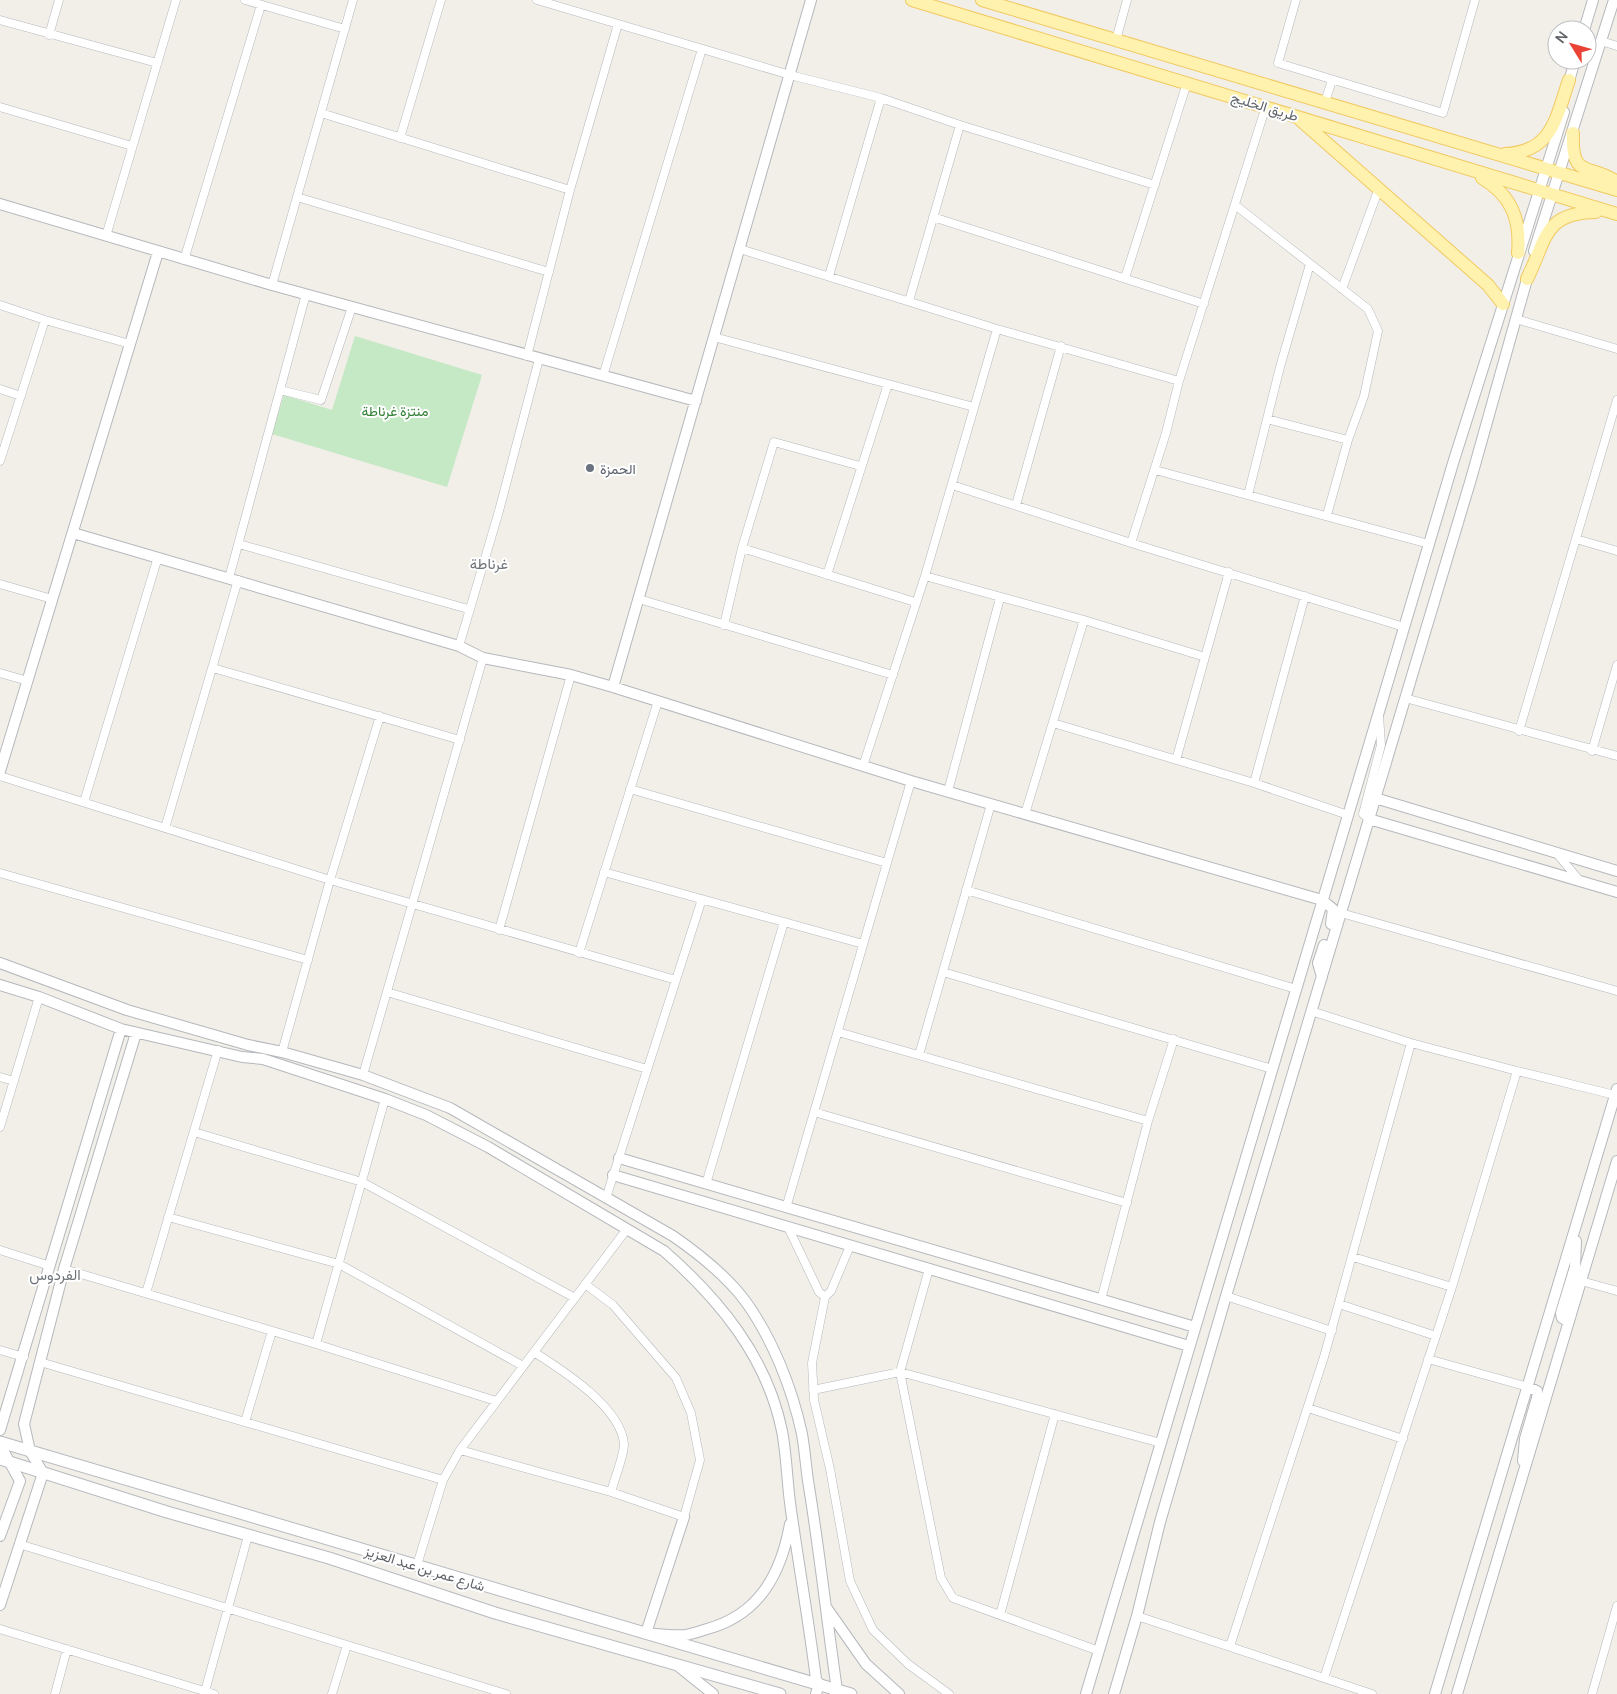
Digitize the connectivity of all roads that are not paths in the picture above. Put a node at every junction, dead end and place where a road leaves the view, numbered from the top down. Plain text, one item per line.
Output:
1 (59, 0) edge
2 (176, 0) edge
3 (245, 0) edge
4 (353, 0) edge
5 (441, 0) edge
6 (537, 0) edge
7 (811, 0) edge
8 (912, 0) edge
9 (982, 0) edge
10 (1127, 0) edge
11 (1296, 0) edge
12 (1474, 0) edge
13 (1593, 0) edge
14 (1614, 0) edge
15 (1010, 4) edge
16 (261, 5) junction
17 (0, 20) edge
18 (1587, 20) edge
19 (618, 24) junction
20 (345, 29) junction
21 (49, 35) junction
22 (1116, 40) junction
23 (1601, 41) junction
24 (1617, 46) edge
25 (702, 49) junction
26 (157, 63) junction
27 (1572, 70) edge
28 (790, 75) junction
29 (1332, 80) junction
30 (1569, 80) junction
31 (1187, 83) junction
32 (881, 98) junction
33 (1325, 102) junction
34 (1266, 106) junction
35 (0, 107) edge
36 (321, 113) junction
37 (1293, 114) junction
38 (960, 125) junction
39 (1572, 133) junction
40 (400, 138) junction
41 (132, 146) junction
42 (1500, 154) junction
43 (1467, 168) junction
44 (1546, 169) junction
45 (1560, 173) junction
46 (1617, 182) edge
47 (1155, 185) junction
48 (1379, 188) junction
49 (570, 190) junction
50 (1538, 190) junction
51 (1617, 190) edge
52 (1552, 195) junction
53 (297, 197) junction
54 (0, 204) edge
55 (1235, 205) junction
56 (1613, 213) edge
57 (933, 216) junction
58 (106, 236) junction
59 (740, 249) junction
60 (158, 252) junction
61 (1518, 253) junction
62 (184, 260) junction
63 (1310, 264) junction
64 (549, 272) junction
65 (829, 276) junction
66 (1125, 278) junction
67 (1527, 280) junction
68 (272, 285) junction
69 (1342, 289) junction
70 (306, 294) junction
71 (909, 301) junction
72 (1204, 304) junction
73 (1502, 304) junction
74 (0, 305) edge
75 (352, 307) junction
76 (1516, 319) junction
77 (46, 320) junction
78 (997, 328) junction
79 (714, 337) junction
80 (130, 344) junction
81 (1061, 346) junction
82 (1617, 349) edge
83 (527, 356) junction
84 (540, 359) junction
85 (603, 376) junction
86 (1179, 382) junction
87 (888, 384) junction
88 (0, 389) edge
89 (280, 390) junction
90 (21, 396) junction
91 (1617, 400) edge
92 (696, 401) junction
93 (974, 407) junction
94 (1268, 419) junction
95 (1348, 440) junction
96 (2, 447) edge
97 (0, 461) edge
98 (860, 466) junction
99 (1155, 470) junction
100 (952, 485) junction
101 (1248, 495) junction
102 (1016, 505) junction
103 (1326, 516) junction
104 (73, 533) junction
105 (1576, 539) junction
106 (1130, 543) junction
107 (239, 544) junction
108 (1429, 544) junction
109 (742, 548) junction
110 (1617, 551) edge
111 (158, 557) junction
112 (1229, 572) junction
113 (826, 575) junction
114 (925, 576) junction
115 (234, 579) junction
116 (0, 584) edge
117 (1305, 596) junction
118 (1000, 598) junction
119 (52, 599) junction
120 (639, 599) junction
121 (916, 602) junction
122 (468, 609) junction
123 (1084, 620) junction
124 (724, 625) junction
125 (1404, 627) junction
126 (458, 646) junction
127 (1205, 657) junction
128 (483, 658) junction
129 (1617, 665) edge
130 (213, 668) junction
131 (0, 672) edge
132 (571, 675) junction
133 (893, 675) junction
134 (28, 681) junction
135 (613, 687) junction
136 (1405, 698) junction
137 (658, 701) junction
138 (1379, 711) junction
139 (380, 716) junction
140 (1053, 723) junction
141 (1519, 731) junction
142 (460, 740) junction
143 (1592, 751) junction
144 (1617, 756) edge
145 (1176, 760) junction
146 (864, 766) junction
147 (0, 771) edge
148 (0, 776) edge
149 (911, 781) junction
150 (1254, 783) junction
151 (630, 789) junction
152 (948, 792) junction
153 (1375, 798) junction
154 (84, 802) junction
155 (991, 804) junction
156 (1025, 814) junction
157 (1348, 815) junction
158 (1369, 819) junction
159 (165, 828) junction
160 (1558, 855) junction
161 (887, 863) junction
162 (604, 872) junction
163 (1617, 872) edge
164 (0, 873) edge
165 (330, 880) junction
166 (1580, 881) junction
167 (966, 890) junction
168 (1617, 892) edge
169 (702, 899) junction
170 (1322, 900) junction
171 (412, 904) junction
172 (1341, 913) junction
173 (784, 922) junction
174 (499, 930) junction
175 (863, 944) junction
176 (579, 953) junction
177 (308, 960) junction
178 (0, 963) edge
179 (942, 972) junction
180 (1322, 977) junction
181 (676, 980) junction
182 (0, 985) edge
183 (1296, 989) junction
184 (1617, 991) edge
185 (387, 992) junction
186 (39, 996) junction
187 (1311, 1011) junction
188 (121, 1029) junction
189 (838, 1032) junction
190 (136, 1033) junction
191 (1174, 1039) junction
192 (1411, 1043) junction
193 (218, 1050) junction
194 (282, 1052) junction
195 (919, 1055) junction
196 (647, 1069) junction
197 (1272, 1069) junction
198 (1518, 1071) junction
199 (363, 1075) junction
200 (0, 1077) edge
201 (14, 1081) junction
202 (1616, 1092) edge
203 (385, 1099) junction
204 (814, 1112) junction
205 (1148, 1121) junction
206 (0, 1127) edge
207 (194, 1132) junction
208 (619, 1158) junction
209 (1617, 1161) edge
210 (613, 1175) junction
211 (362, 1182) junction
212 (706, 1184) junction
213 (606, 1198) junction
214 (1127, 1203) junction
215 (786, 1208) junction
216 (168, 1217) junction
217 (788, 1227) junction
218 (1576, 1228) junction
219 (627, 1229) junction
220 (850, 1246) junction
221 (0, 1250) edge
222 (1353, 1257) junction
223 (339, 1264) junction
224 (50, 1266) junction
225 (64, 1269) junction
226 (929, 1269) junction
227 (1581, 1281) junction
228 (585, 1284) junction
229 (1452, 1287) junction
230 (1617, 1291) edge
231 (146, 1293) junction
232 (1226, 1296) junction
233 (825, 1297) junction
234 (575, 1298) junction
235 (1101, 1300) junction
236 (1339, 1304) junction
237 (1571, 1315) junction
238 (1195, 1327) junction
239 (272, 1331) junction
240 (1332, 1331) junction
241 (1436, 1336) junction
242 (316, 1344) junction
243 (1189, 1346) junction
244 (0, 1350) edge
245 (534, 1352) junction
246 (24, 1357) junction
247 (1428, 1359) junction
248 (40, 1362) junction
249 (523, 1366) junction
250 (900, 1372) junction
251 (16, 1382) junction
252 (1528, 1387) junction
253 (813, 1390) junction
254 (496, 1401) junction
255 (0, 1404) edge
256 (1308, 1408) junction
257 (1055, 1414) junction
258 (245, 1422) junction
259 (0, 1430) edge
260 (1403, 1439) junction
261 (1161, 1443) junction
262 (0, 1444) edge
263 (460, 1450) junction
264 (30, 1451) junction
265 (5, 1461) edge
266 (43, 1472) junction
267 (443, 1480) junction
268 (1520, 1485) junction
269 (611, 1492) junction
270 (791, 1511) junction
271 (684, 1517) junction
272 (0, 1536) edge
273 (248, 1536) junction
274 (19, 1544) junction
275 (417, 1565) junction
276 (0, 1605) edge
277 (825, 1606) junction
278 (1617, 1606) edge
279 (228, 1609) junction
280 (1000, 1615) junction
281 (1137, 1616) junction
282 (0, 1629) edge
283 (646, 1633) junction
284 (346, 1645) junction
285 (1230, 1646) junction
286 (67, 1649) junction
287 (1099, 1651) junction
288 (676, 1664) junction
289 (1324, 1678) junction
290 (817, 1689) edge
291 (206, 1691) junction
292 (836, 1692) edge
293 (55, 1694) edge
294 (214, 1694) edge
295 (332, 1694) edge
296 (506, 1694) edge
297 (713, 1694) edge
298 (780, 1694) edge
299 (851, 1694) edge
300 (899, 1694) edge
301 (949, 1694) edge
302 (1086, 1694) edge
303 (1114, 1694) edge
304 (1372, 1694) edge
305 (1435, 1694) edge
306 (1457, 1694) edge
307 (1592, 1694) edge

1 - 21 street
2 - 26 street
3 - 16 street
4 - 20 street
5 - 40 street
6 - 19 street
7 - 28 street
8 - 31 main road, طريق الخليج
9 - 15 main road, طريق الخليج
10 - 22 street
11 - 29 street
12 - 29 street
13 - 18 street
14 - 23 street
15 - 22 main road, طريق الخليج
16 - 20 street
16 - 62 street
17 - 21 street
19 - 25 street
19 - 49 street
20 - 36 street
21 - 26 street
22 - 33 main road, طريق الخليج
23 - 24 street
23 - 39 street
25 - 28 street
25 - 85 street
26 - 41 street
27 - 30 street
28 - 32 street
28 - 59 street
29 - 33 street
30 - 42 main road
30 - 44 street
31 - 34 main road, طريق الخليج
31 - 47 street
32 - 38 street
32 - 65 street
33 - 42 main road, طريق الخليج
34 - 37 main road, طريق الخليج
34 - 55 street
35 - 41 street
36 - 40 street
36 - 53 street
37 - 43 main road, طريق الخليج
37 - 48 main road
38 - 47 street
38 - 57 street
39 - 45 street
39 - 46 main road
40 - 49 street
41 - 58 street
42 - 44 main road, طريق الخليج
43 - 50 main road, طريق الخليج
43 - 61 main road
44 - 45 main road, طريق الخليج
44 - 50 street
45 - 51 main road, طريق الخليج
45 - 52 street
47 - 66 street
48 - 69 street
48 - 73 main road
49 - 64 street
50 - 52 main road, طريق الخليج
50 - 61 street
52 - 56 main road, طريق الخليج
52 - 67 street
53 - 64 street
53 - 68 street
54 - 58 street
55 - 63 street
55 - 72 street
56 - 67 main road
57 - 66 street
57 - 71 street
58 - 60 street
59 - 65 street
59 - 79 street
60 - 62 street
60 - 80 street
61 - 73 street
62 - 68 street
63 - 69 street
63 - 94 street
64 - 83 street
65 - 71 street
66 - 72 street
67 - 76 street
68 - 70 street
69 - 95 street
70 - 75 street
70 - 89 street
71 - 78 street
72 - 86 street
73 - 108 street
74 - 77 street
75 - 83 street
75 - 89 street
76 - 82 street
76 - 136 street
77 - 80 street
77 - 90 street
78 - 81 street
78 - 93 street
79 - 87 street
79 - 92 street
80 - 104 street
81 - 86 street
81 - 102 street
83 - 84 street
84 - 85 street
84 - 122 street
85 - 92 street
86 - 99 street
87 - 93 street
87 - 98 street
88 - 90 street
89 - 107 street
90 - 96 street
91 - 105 street
92 - 120 street
93 - 100 street
94 - 95 street
94 - 101 street
95 - 103 street
96 - 97 street
98 - 109 street
98 - 113 street
99 - 101 street
99 - 106 street
100 - 102 street
100 - 114 street
101 - 103 street
102 - 106 street
103 - 108 street
104 - 111 street
104 - 119 street
105 - 110 street
105 - 141 street
106 - 112 street
107 - 115 street
107 - 122 street
108 - 125 street
109 - 113 street
109 - 124 street
111 - 115 street
111 - 154 street
112 - 117 street
112 - 127 street
113 - 121 street
114 - 118 street
114 - 121 street
115 - 126 street
115 - 130 street
116 - 119 street
117 - 125 street
117 - 150 street
118 - 123 street
118 - 152 street
119 - 134 street
120 - 124 street
120 - 135 street
121 - 133 street
122 - 126 street
123 - 127 street
123 - 140 street
124 - 133 street
125 - 138 street
126 - 128 street
127 - 145 street
128 - 132 street
128 - 142 street
129 - 143 street
130 - 139 street
130 - 159 street
131 - 134 street
132 - 135 street
132 - 174 street
133 - 146 street
134 - 147 street
135 - 137 street
136 - 141 street
136 - 153 street
137 - 146 street
137 - 151 street
138 - 157 street
138 - 158 street
139 - 142 street
139 - 165 street
140 - 145 street
140 - 156 street
141 - 143 street
142 - 171 street
143 - 144 street
145 - 150 street
146 - 149 street
148 - 154 street
149 - 152 street
149 - 161 street
150 - 157 street
151 - 161 street
151 - 162 street
152 - 155 street
153 - 158 street
153 - 160 street
154 - 159 street
155 - 156 street
155 - 167 street
156 - 170 street
157 - 170 street
158 - 166 street
158 - 172 street
159 - 165 street
160 - 163 street
160 - 166 street
161 - 175 street
162 - 169 street
162 - 176 street
164 - 177 street
165 - 171 street
165 - 177 street
166 - 168 street
167 - 179 street
167 - 183 street
169 - 173 street
169 - 181 street
170 - 180 street
170 - 183 street
171 - 174 street
171 - 185 street
172 - 180 street
172 - 184 street
173 - 175 street
173 - 212 street
174 - 176 street
175 - 189 street
176 - 181 street
177 - 194 street
178 - 194 street
179 - 191 street
179 - 195 street
180 - 187 street
181 - 196 street
182 - 186 street
183 - 197 street
185 - 196 street
185 - 199 street
186 - 188 street
186 - 201 street
187 - 192 street
187 - 232 street
188 - 190 street
188 - 224 street
189 - 195 street
189 - 204 street
190 - 193 street
190 - 225 street
191 - 197 street
191 - 205 street
192 - 198 street
192 - 222 street
193 - 203 street
193 - 207 street
194 - 199 street
195 - 205 street
196 - 208 street
197 - 238 street
198 - 202 street
198 - 229 street
199 - 213 street
200 - 201 street
201 - 206 street
202 - 218 street
203 - 211 street
203 - 219 street
204 - 214 street
204 - 215 street
205 - 214 street
207 - 211 street
207 - 216 street
208 - 210 street
208 - 212 street
209 - 227 street
210 - 213 street
210 - 217 street
211 - 223 street
211 - 234 street
212 - 215 street
213 - 277 street
214 - 235 street
215 - 235 street
216 - 223 street
216 - 231 street
217 - 220 street
217 - 233 street
218 - 237 street
218 - 252 street
219 - 228 street
219 - 270 street
220 - 226 street
220 - 233 street
221 - 224 street
222 - 229 street
222 - 236 street
223 - 242 street
223 - 249 street
224 - 246 street
225 - 231 street
225 - 248 street
226 - 243 street
226 - 250 street
227 - 230 street
227 - 237 street
228 - 234 street
228 - 271 street
229 - 241 street
231 - 239 street
232 - 240 street
232 - 281 street
233 - 253 street
234 - 245 street
235 - 238 street
236 - 240 street
236 - 241 street
237 - 268 street
238 - 243 street
239 - 242 street
239 - 258 street
240 - 256 street
241 - 247 street
242 - 254 street
243 - 261 street
244 - 246 street
245 - 249 street
245 - 269 street
246 - 251 street
247 - 252 street
247 - 260 street
248 - 258 street
248 - 264 street
249 - 254 street
250 - 253 street
250 - 257 street
250 - 280 street
251 - 255 street
251 - 259 street
252 - 268 street
252 - 305 street
253 - 301 street
254 - 263 street
256 - 260 street
256 - 285 street
257 - 261 street
257 - 280 street
258 - 267 street
260 - 289 street
261 - 287 street
262 - 264 main road, شارع عمر بن عبد العزيز
262 - 265 street
263 - 267 street
263 - 269 street
264 - 266 street
264 - 275 main road, شارع عمر بن عبد العزيز
265 - 266 main road, شارع عمر بن عبد العزيز
265 - 272 street
266 - 273 main road, شارع عمر بن عبد العزيز
266 - 274 street
267 - 275 street
268 - 306 street
269 - 271 street
270 - 283 street
270 - 290 street
271 - 283 street
273 - 279 street
273 - 288 main road, شارع عمر بن عبد العزيز
274 - 276 street
274 - 279 street
275 - 283 main road, شارع عمر بن عبد العزيز
277 - 292 street
277 - 300 street
278 - 307 street
279 - 284 street
279 - 291 street
280 - 287 street
281 - 285 street
281 - 303 street
282 - 286 street
283 - 290 main road, شارع عمر بن عبد العزيز
284 - 295 street
284 - 296 street
285 - 289 street
286 - 291 street
286 - 293 street
287 - 302 street
288 - 297 street
288 - 298 main road, شارع عمر بن عبد العزيز
289 - 304 street
290 - 292 main road, شارع عمر بن عبد العزيز
291 - 294 street
292 - 299 main road, شارع عمر بن عبد العزيز

